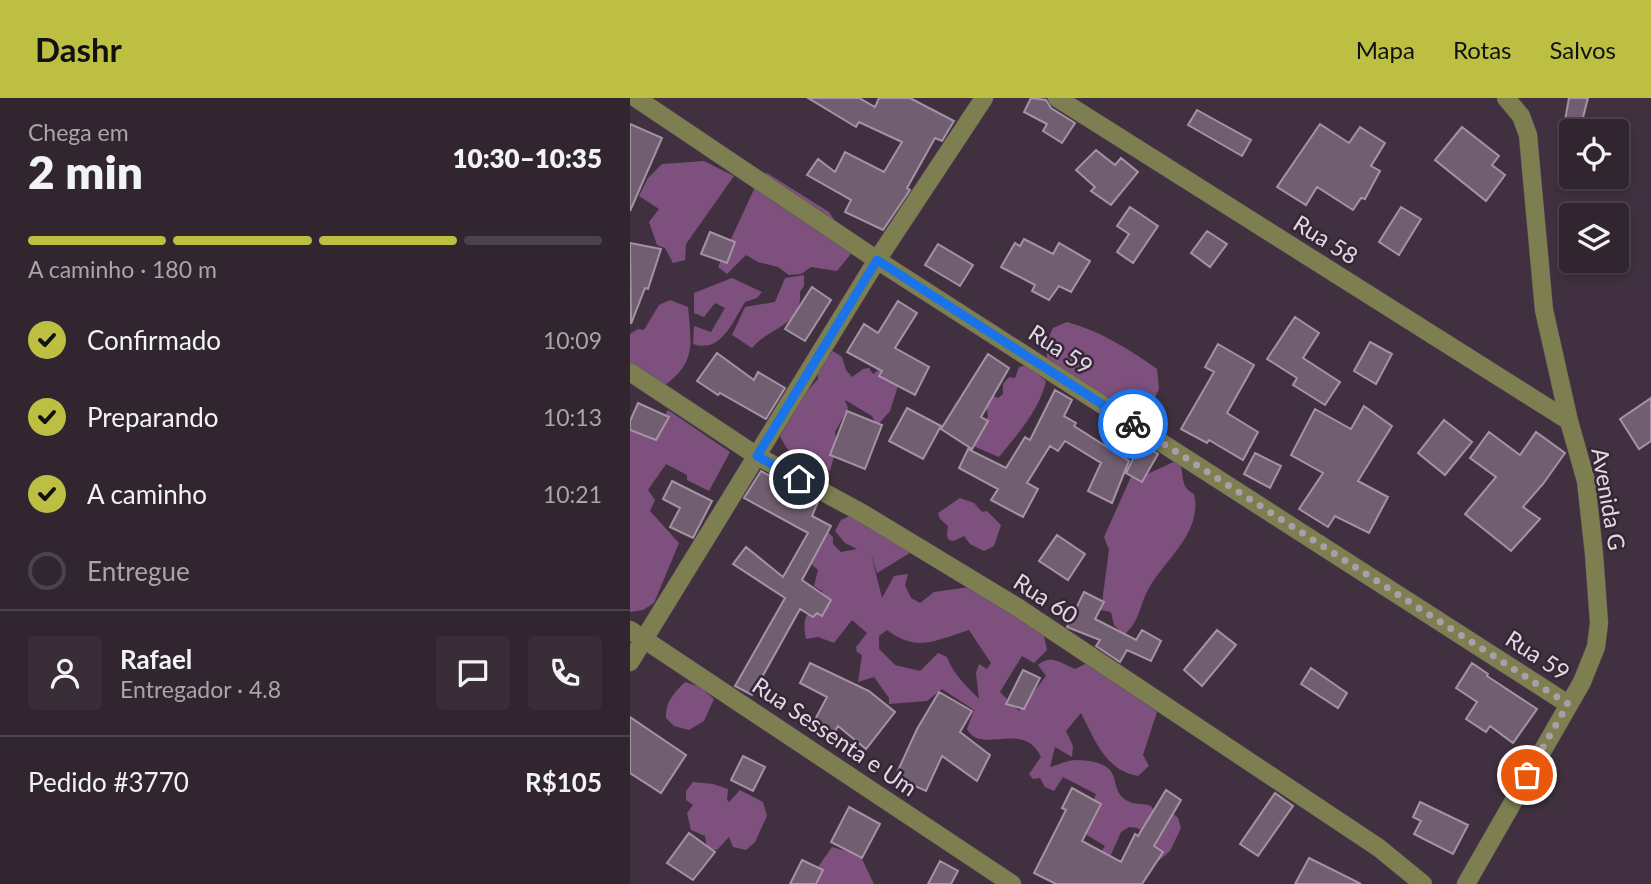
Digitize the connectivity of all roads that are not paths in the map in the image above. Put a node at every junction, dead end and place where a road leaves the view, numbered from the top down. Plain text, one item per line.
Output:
1 (636, 98) edge
2 (984, 98) edge
3 (1057, 98) edge
4 (1506, 98) edge
5 (877, 260) junction
6 (630, 372) edge
7 (1569, 421) junction
8 (757, 456) junction
9 (638, 634) edge
10 (630, 662) edge
11 (1568, 704) junction
12 (1012, 884) edge
13 (1423, 884) edge
14 (1466, 884) edge

1 - 5 street, Rua 59
2 - 5 street
3 - 7 street, Rua 58
4 - 7 street, Avenida G
5 - 8 street
5 - 11 street, Rua 59
6 - 8 street, Rua 60
7 - 11 street, Avenida G
8 - 9 street
8 - 13 street, Rua 60
9 - 10 street
9 - 12 street, Rua Sessenta e Um
11 - 14 street, Avenida G

